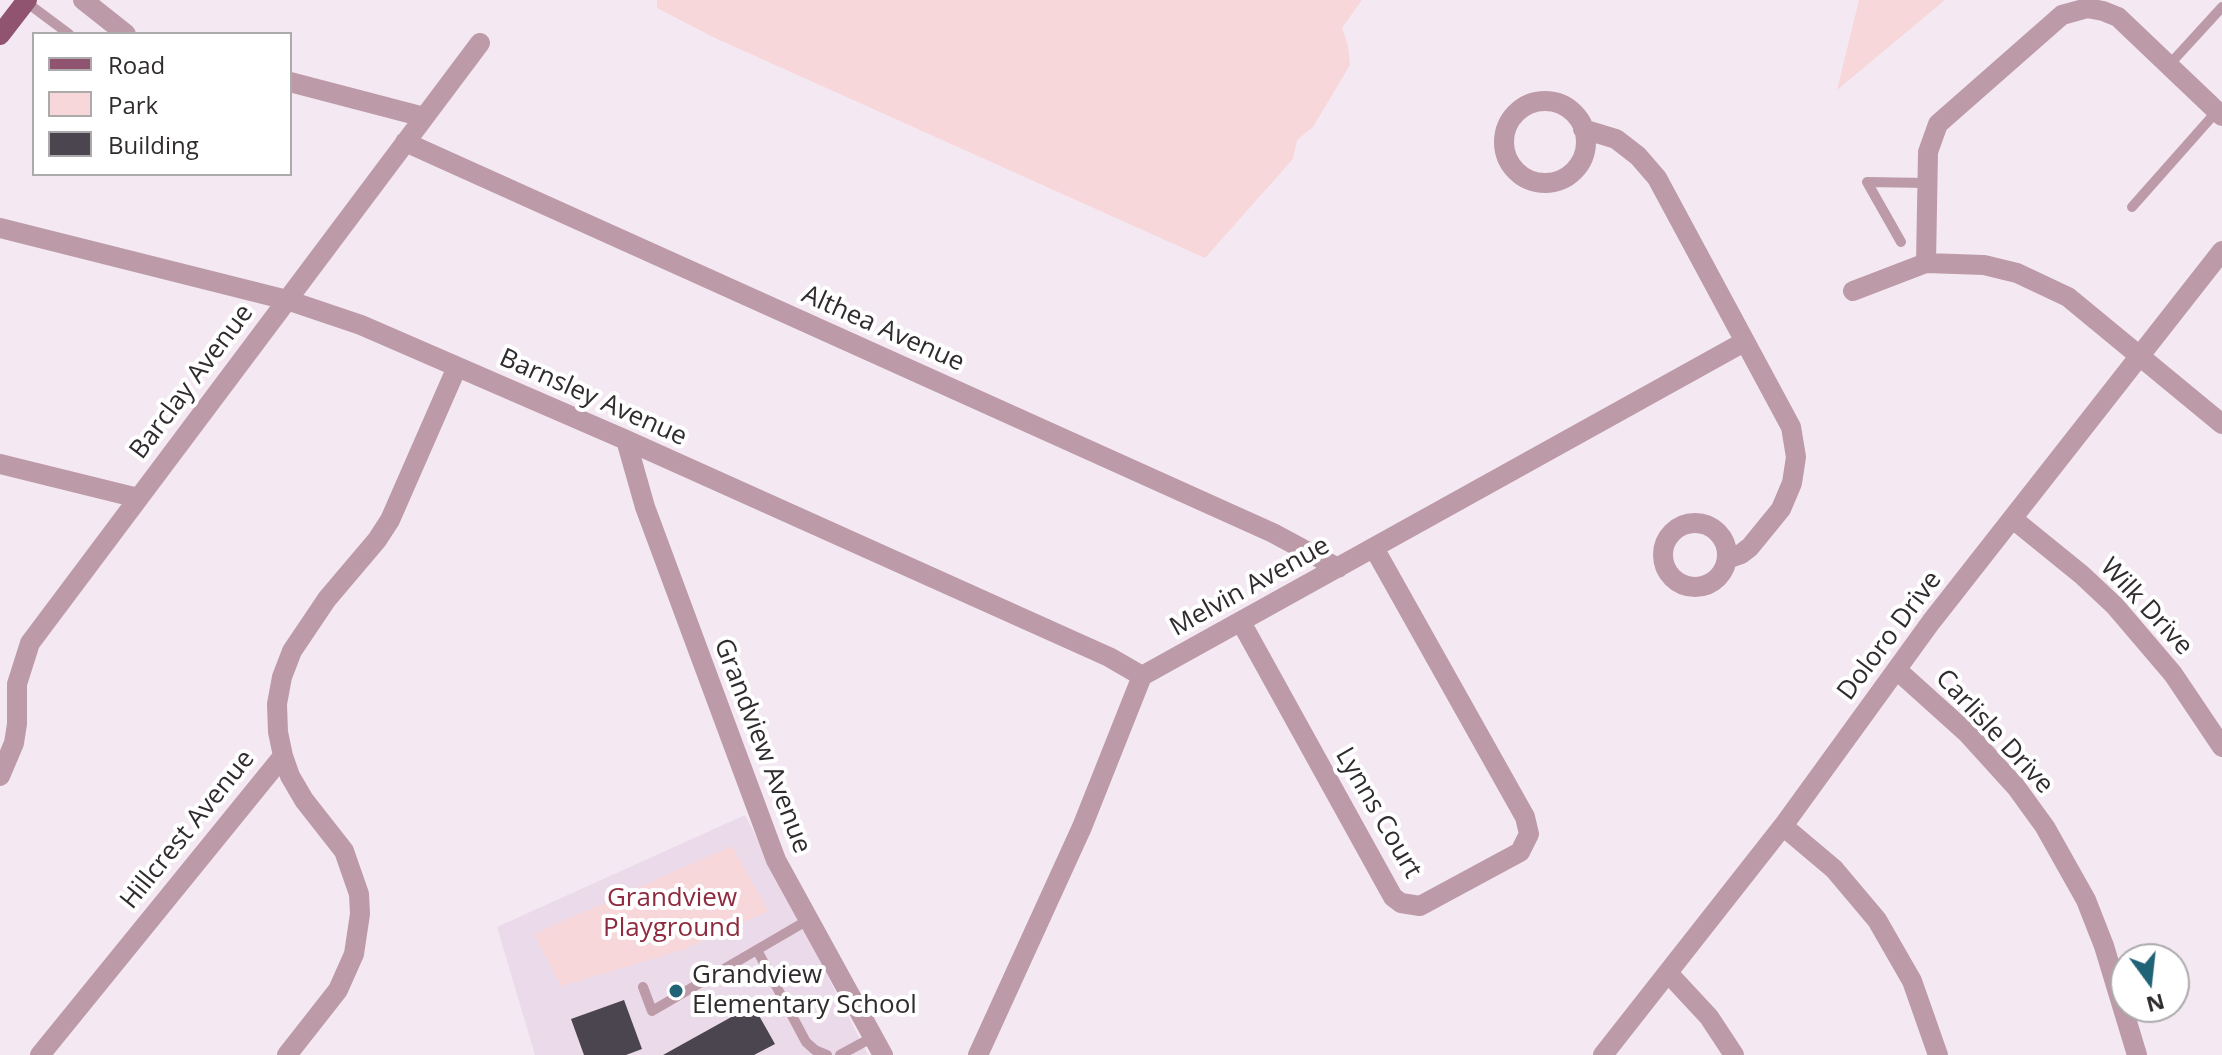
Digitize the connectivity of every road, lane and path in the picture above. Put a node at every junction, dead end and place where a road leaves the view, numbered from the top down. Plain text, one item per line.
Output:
1 (83, 0) edge
2 (26, 1) edge
3 (2086, 4) edge
4 (2222, 7) edge
5 (66, 32) edge
6 (123, 32) edge
7 (0, 35) edge
8 (480, 43) dead end
9 (2169, 65) junction
10 (292, 83) edge
11 (2219, 114) edge
12 (424, 117) junction
13 (1583, 129) junction
14 (405, 142) junction
15 (1927, 183) junction
16 (2132, 207) dead end
17 (0, 228) edge
18 (1901, 242) dead end
19 (2222, 251) edge
20 (1926, 263) junction
21 (1853, 291) dead end
22 (287, 300) junction
23 (1744, 342) junction
24 (2140, 356) junction
25 (457, 367) junction
26 (2222, 424) edge
27 (626, 440) junction
28 (0, 464) edge
29 (138, 498) junction
30 (2013, 519) junction
31 (1374, 548) junction
32 (1727, 559) dead end
33 (1338, 568) junction
34 (1241, 622) junction
35 (1897, 670) junction
36 (1142, 676) junction
37 (2222, 747) edge
38 (283, 756) junction
39 (0, 776) edge
40 (1783, 826) junction
41 (808, 920) junction
42 (757, 950) junction
43 (1669, 974) junction
44 (643, 987) dead end
45 (878, 1046) edge
46 (40, 1055) edge
47 (287, 1055) edge
48 (827, 1055) edge
49 (840, 1055) edge
50 (978, 1055) edge
51 (1603, 1055) edge
52 (1734, 1055) edge
53 (1938, 1055) edge
54 (2137, 1055) edge

1 - 6 street
2 - 5 lane
2 - 7 main road
3 - 9 street
3 - 15 street
4 - 9 lane
8 - 12 street, Barclay Avenue
9 - 11 street
10 - 12 street
11 - 16 lane
12 - 14 street, Barclay Avenue
13 - 13 street
13 - 23 street
14 - 22 street, Barclay Avenue
14 - 33 street, Althea Avenue
15 - 18 lane
15 - 20 street
17 - 22 street, Barnsley Avenue
19 - 24 street, Doloro Drive
20 - 21 street
20 - 24 street
22 - 25 street, Barnsley Avenue
22 - 29 street, Barclay Avenue
23 - 31 street, Melvin Avenue
23 - 32 street
24 - 26 street
24 - 30 street, Doloro Drive
25 - 27 street, Barnsley Avenue
25 - 38 street, Hillcrest Avenue
27 - 36 street, Barnsley Avenue
27 - 41 street, Grandview Avenue
28 - 29 street
29 - 39 street, Barclay Avenue
30 - 35 street, Doloro Drive
30 - 37 street, Wilk Drive
31 - 33 street, Melvin Avenue
31 - 34 street, Lynns Court
33 - 34 street, Melvin Avenue
34 - 36 street, Melvin Avenue
35 - 40 street, Doloro Drive
35 - 54 street, Carlisle Drive
36 - 50 street
38 - 46 street, Hillcrest Avenue
38 - 47 street
40 - 43 street, Doloro Drive
40 - 53 street
41 - 42 lane
41 - 45 street, Grandview Avenue
42 - 44 lane
42 - 48 lane
43 - 51 street, Doloro Drive
43 - 52 street
45 - 49 lane

